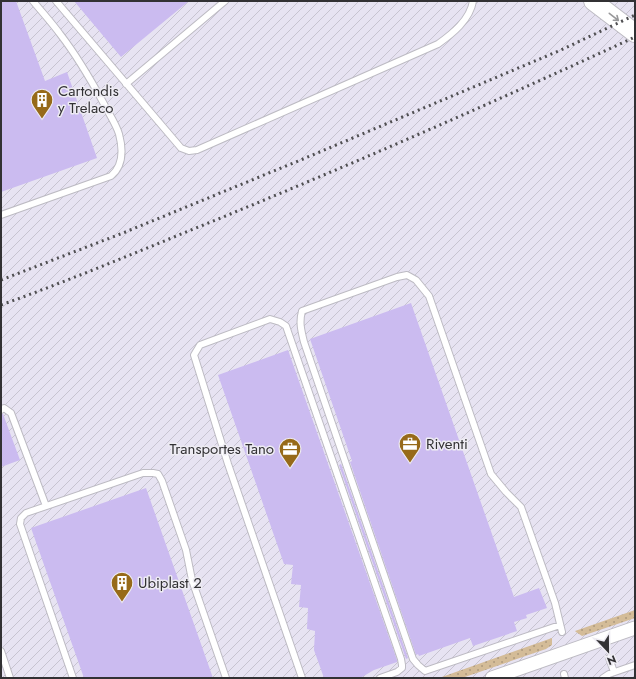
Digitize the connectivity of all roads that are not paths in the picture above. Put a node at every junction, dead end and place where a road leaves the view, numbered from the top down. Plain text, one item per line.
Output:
1 (33, 1) edge
2 (56, 1) edge
3 (225, 1) edge
4 (472, 1) edge
5 (593, 1) edge
6 (635, 33) edge
7 (126, 84) junction
8 (1, 215) edge
9 (1, 410) edge
10 (46, 506) junction
11 (560, 624) junction
12 (635, 628) edge
13 (562, 632) dead end
14 (1, 651) edge
15 (609, 658) dead end
16 (635, 665) edge
17 (614, 672) junction
18 (398, 675) edge
19 (10, 678) edge
20 (72, 678) edge
21 (226, 678) edge
22 (302, 678) edge
23 (380, 678) edge
24 (492, 678) edge
25 (602, 678) edge

1 - 8 lane
2 - 7 lane
3 - 7 lane
4 - 7 lane
5 -> 6 main road
9 - 10 lane
10 - 20 lane
10 - 21 lane
11 - 11 lane
11 - 13 lane
12 - 24 street
14 - 19 lane
15 - 17 lane
16 - 17 lane
17 - 25 lane
18 - 22 lane
18 - 23 lane

